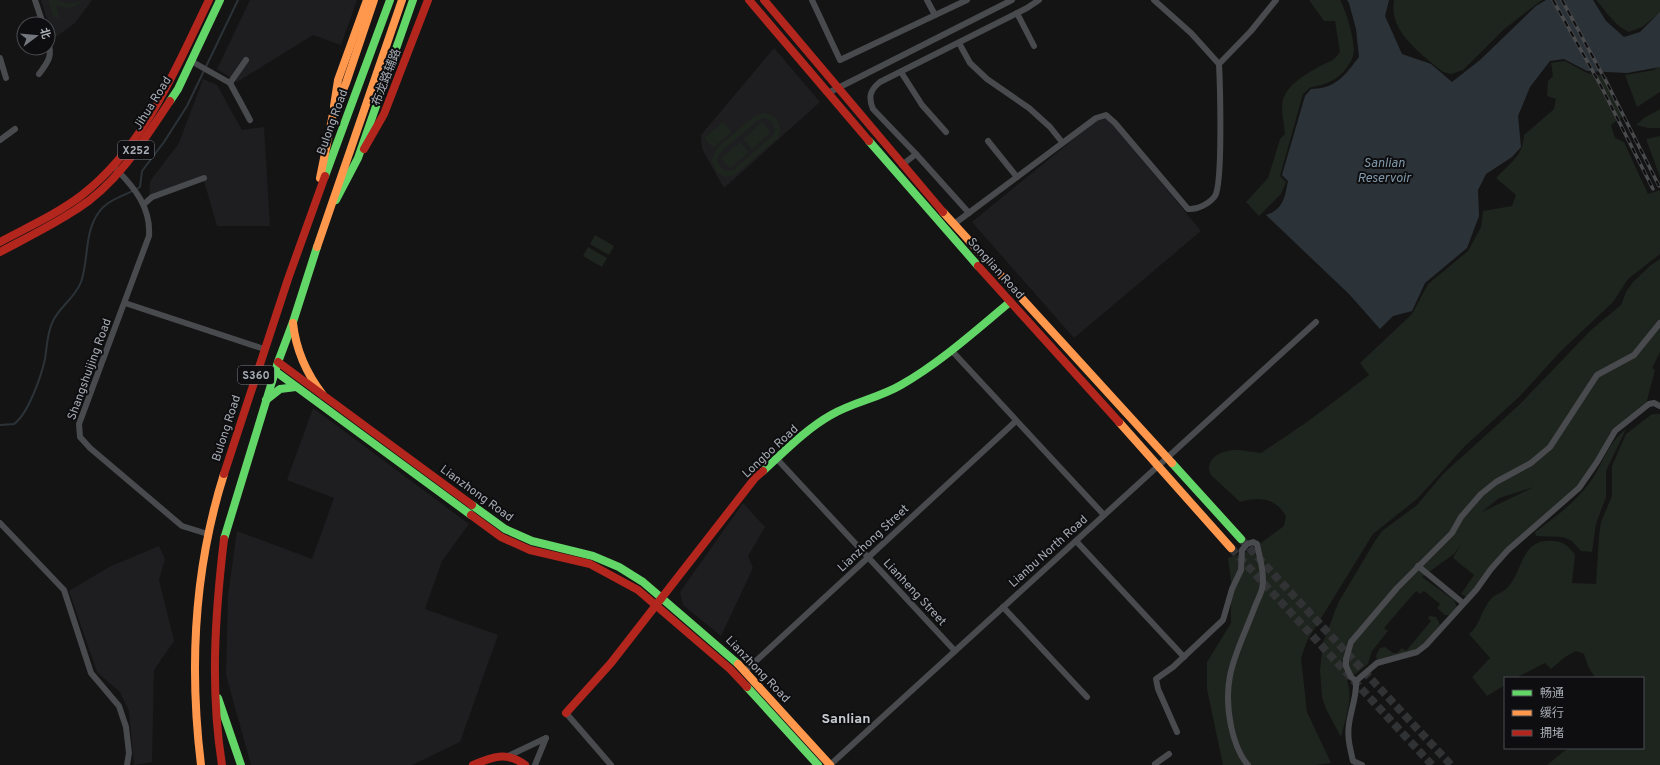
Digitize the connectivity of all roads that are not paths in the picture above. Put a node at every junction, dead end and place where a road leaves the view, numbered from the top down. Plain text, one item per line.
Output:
1 (35, 0) edge
2 (209, 0) edge
3 (220, 0) edge
4 (367, 0) edge
5 (374, 0) edge
6 (390, 0) edge
7 (402, 0) edge
8 (412, 0) edge
9 (428, 0) edge
10 (748, 0) edge
11 (764, 0) edge
12 (812, 0) edge
13 (927, 0) edge
14 (967, 0) edge
15 (1012, 0) edge
16 (1039, 0) edge
17 (1154, 0) edge
18 (1276, 0) edge
19 (1017, 13) junction
20 (934, 15) junction
21 (40, 16) edge
22 (959, 43) junction
23 (1034, 46) dead end
24 (51, 56) edge
25 (0, 58) edge
26 (246, 60) dead end
27 (190, 61) junction
28 (1219, 64) junction
29 (901, 72) junction
30 (39, 74) dead end
31 (6, 78) dead end
32 (230, 83) junction
33 (837, 88) junction
34 (828, 93) junction
35 (333, 114) junction
36 (250, 120) dead end
37 (15, 129) dead end
38 (946, 132) dead end
39 (0, 140) edge
40 (988, 141) dead end
41 (1062, 142) junction
42 (916, 154) junction
43 (358, 158) junction
44 (902, 165) junction
45 (115, 168) junction
46 (1017, 176) junction
47 (204, 178) dead end
48 (317, 199) junction
49 (143, 202) junction
50 (969, 213) junction
51 (327, 215) junction
52 (954, 224) junction
53 (0, 242) edge
54 (0, 252) edge
55 (1010, 302) junction
56 (125, 304) junction
57 (293, 322) junction
58 (1316, 322) dead end
59 (1660, 323) edge
60 (264, 349) junction
61 (952, 351) junction
62 (278, 362) junction
63 (275, 371) junction
64 (296, 387) junction
65 (323, 394) junction
66 (266, 401) junction
67 (1660, 406) edge
68 (1016, 421) junction
69 (777, 458) junction
70 (1167, 458) junction
71 (1158, 466) junction
72 (1104, 515) junction
73 (0, 523) edge
74 (208, 534) junction
75 (1241, 539) tunnel mouth
76 (1076, 541) junction
77 (1231, 548) tunnel mouth
78 (868, 557) junction
79 (1418, 566) junction
80 (662, 598) junction
81 (1463, 603) junction
82 (656, 605) junction
83 (1003, 607) junction
84 (955, 651) junction
85 (1184, 657) junction
86 (745, 670) junction
87 (214, 681) junction
88 (1356, 681) junction
89 (1087, 697) dead end
90 (566, 713) joint
91 (1177, 732) dead end
92 (197, 736) junction
93 (1169, 754) dead end
94 (508, 756) junction
95 (1351, 763) edge
96 (1155, 764) edge
97 (128, 765) edge
98 (194, 765) edge
99 (201, 765) edge
100 (222, 765) edge
101 (241, 765) edge
102 (473, 765) edge
103 (525, 765) edge
104 (535, 765) edge
105 (611, 765) edge
106 (818, 765) edge
107 (830, 765) edge
108 (1248, 765) edge
109 (1362, 765) edge

1 - 21 street
2 - 45 street, Jihua Road / X252
3 - 27 street, Jihua Road / X252
4 - 35 street
5 - 35 street
6 - 48 street, Bulong Road / S360
7 - 51 street, Bulong Road / S360
8 - 43 street
9 - 43 street, 布龙路辅路
10 - 34 street, Songlian Road
11 - 33 street, Songlian Road
12 - 20 street
13 - 20 street
14 - 20 street
15 - 33 street
16 - 19 street
17 - 28 street
18 - 28 street
19 - 22 street
19 - 23 street
22 - 29 street
22 - 41 street
24 - 30 street
25 - 31 street
26 - 32 street
27 - 32 street
27 - 45 street, Jihua Road / X252
28 - 41 street
29 - 38 street
29 - 42 street
32 - 36 street
33 - 34 street
33 - 44 street, Songlian Road
34 - 55 street, Songlian Road
35 - 48 street
37 - 39 street
40 - 46 street
41 - 46 street
42 - 44 street
42 - 50 street
43 - 51 street
44 - 52 street, Songlian Road
45 - 49 street
45 - 53 street, Jihua Road / X252
45 - 54 street, Jihua Road / X252
46 - 50 street
47 - 49 street
48 - 60 street, Bulong Road / S360
49 - 56 street, Shangshuijing Road
50 - 52 street
51 - 57 street, Bulong Road / S360
52 - 70 street, Songlian Road
55 - 61 street, Longbo Road
55 - 71 street, Songlian Road
56 - 60 street
56 - 74 street, Shangshuijing Road
57 - 62 street, Bulong Road / S360
57 - 65 street
58 - 70 street, Lianbu North Road
59 - 79 street
60 - 74 street, Bulong Road / S360
61 - 68 street
61 - 69 street, Longbo Road
62 - 63 street, Bulong Road / S360
62 - 65 street, Lianzhong Road
63 - 64 street, Lianzhong Road
63 - 66 street, Bulong Road / S360
64 - 66 street
64 - 82 street, Lianzhong Road
65 - 80 street, Lianzhong Road
66 - 87 street, Bulong Road / S360
67 - 81 street
68 - 72 street
68 - 78 street, Lianzhong Street
69 - 78 street, Lianheng Street
69 - 80 street, Longbo Road
70 - 71 street, Lianbu North Road
70 - 75 street, Songlian Road
71 - 72 street, Lianbu North Road
71 - 77 street, Songlian Road
72 - 76 street, Lianbu North Road
73 - 97 street
74 - 92 street, Bulong Road / S360
76 - 83 street, Lianbu North Road
76 - 85 street
78 - 84 street, Lianheng Street
78 - 86 street, Lianzhong Street
79 - 81 street
79 - 88 street
80 - 82 street, Longbo Road
80 - 86 street, Lianzhong Road
81 - 88 street
82 - 90 street, Longbo Road
82 - 106 street, Lianzhong Road
83 - 84 street, Lianbu North Road
83 - 89 street
84 - 107 street, Lianbu North Road
85 - 91 street
85 - 108 street
86 - 107 street, Lianzhong Road
87 - 100 street, Bulong Road / S360
87 - 101 street
88 - 95 street
90 - 105 street
92 - 98 street
92 - 99 street, Bulong Road / S360
93 - 96 street
94 - 102 street
94 - 103 street
94 - 104 street
95 - 109 street

